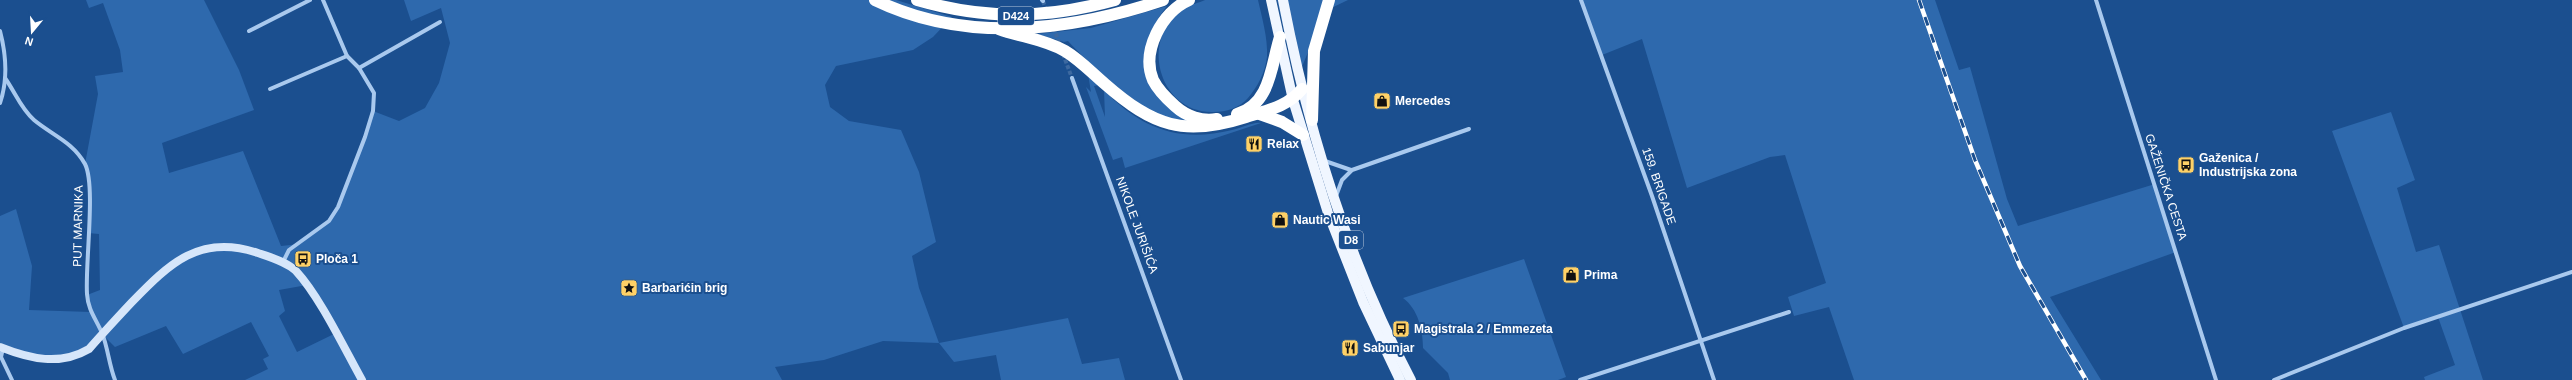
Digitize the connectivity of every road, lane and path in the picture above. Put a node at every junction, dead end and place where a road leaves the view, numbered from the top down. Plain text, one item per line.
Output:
1 (310, 0) edge
2 (323, 0) edge
3 (875, 0) edge
4 (917, 0) edge
5 (1115, 0) edge
6 (1163, 0) edge
7 (1190, 0) edge
8 (1271, 0) edge
9 (1283, 0) edge
10 (1329, 0) edge
11 (1581, 0) edge
12 (2096, 0) edge
13 (440, 22) dead end
14 (999, 29) junction
15 (0, 31) edge
16 (249, 31) dead end
17 (1280, 37) junction
18 (347, 56) junction
19 (359, 68) junction
20 (5, 78) junction
21 (1072, 78) tunnel mouth
22 (270, 89) dead end
23 (1302, 89) junction
24 (1293, 100) junction
25 (0, 103) edge
26 (1257, 113) junction
27 (1312, 120) junction
28 (1469, 129) dead end
29 (1303, 135) junction
30 (1325, 161) junction
31 (1352, 170) junction
32 (1335, 198) junction
33 (283, 262) junction
34 (2572, 272) edge
35 (1789, 312) dead end
36 (102, 334) junction
37 (1700, 340) junction
38 (1, 348) edge
39 (12, 380) edge
40 (115, 380) edge
41 (362, 380) edge
42 (1181, 380) edge
43 (1400, 380) edge
44 (1411, 380) edge
45 (1580, 380) edge
46 (1714, 380) edge
47 (2216, 380) edge
48 (2274, 380) edge

1 - 16 street
2 - 18 street
3 - 14 highway, D424
4 - 5 highway, D424
6 - 14 highway, D424
7 - 17 highway
8 - 17 main road, D8
9 - 23 main road, D8
10 - 27 highway
11 - 37 street, 159. BRIGADE
12 - 47 street, GAŽENIČKA CESTA
13 - 19 street
14 - 26 highway
15 - 20 street
17 - 24 main road, D8
18 - 19 street
18 - 22 street
19 - 33 street
20 - 25 street
20 - 36 street, PUT MARNIKA
21 - 42 street, NIKOLE JURIŠIĆA
23 - 24 highway
23 - 27 main road, D8
24 - 26 highway
24 - 29 main road, D8
26 - 29 highway
27 - 30 main road, D8
28 - 31 street
29 - 43 main road, D8
30 - 31 street
30 - 32 main road, D8
31 - 32 street
32 - 44 main road, D8
33 - 36 main road
33 - 41 main road
34 - 48 street
35 - 37 street
36 - 38 main road
36 - 40 street, PUT MARNIKA
37 - 45 street
37 - 46 street, 159. BRIGADE
38 - 39 street

